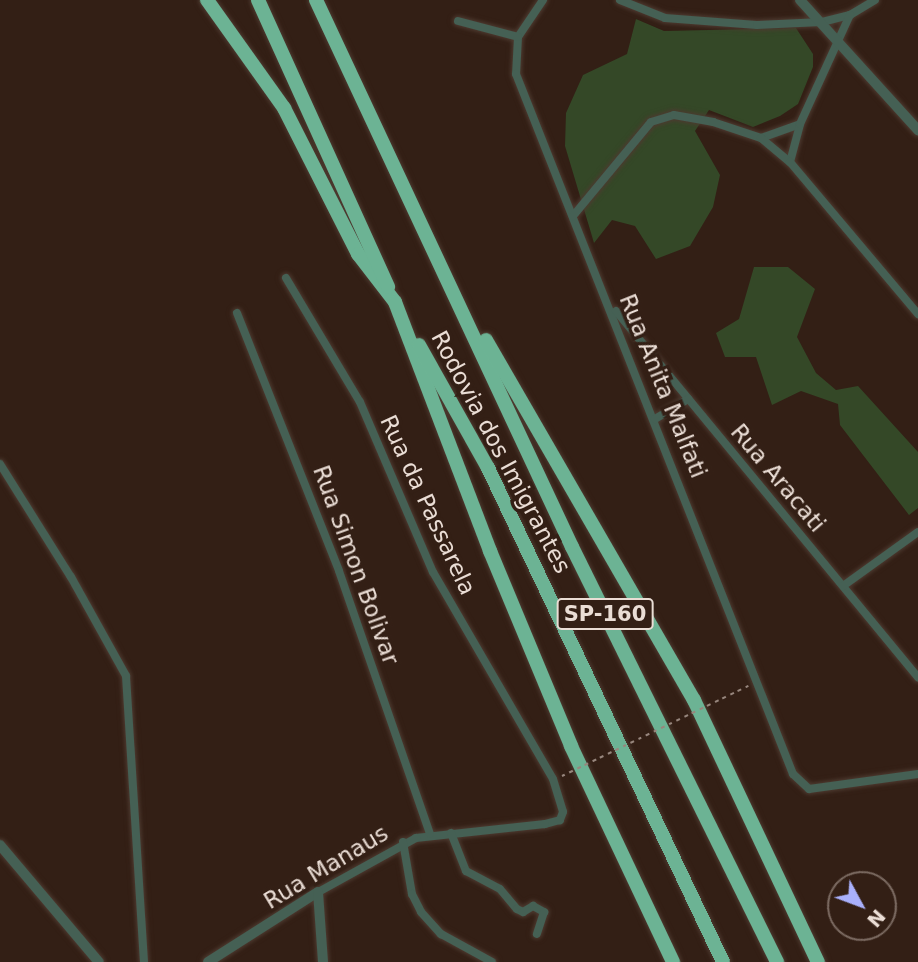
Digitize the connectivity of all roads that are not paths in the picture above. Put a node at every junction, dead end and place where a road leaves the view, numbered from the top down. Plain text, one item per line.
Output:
1 (207, 0) edge
2 (258, 0) edge
3 (316, 0) edge
4 (543, 0) edge
5 (620, 0) edge
6 (800, 0) edge
7 (875, 0) edge
8 (850, 15) junction
9 (458, 21) dead end
10 (822, 22) junction
11 (519, 37) junction
12 (840, 40) junction
13 (800, 124) junction
14 (918, 130) edge
15 (761, 138) junction
16 (790, 162) junction
17 (573, 216) junction
18 (442, 263) junction
19 (286, 278) dead end
20 (395, 302) junction
21 (609, 303) junction
22 (237, 313) dead end
23 (918, 314) edge
24 (688, 399) junction
25 (655, 419) junction
26 (0, 464) edge
27 (918, 532) edge
28 (843, 586) junction
29 (918, 677) edge
30 (918, 774) edge
31 (556, 822) joint
32 (451, 833) junction
33 (430, 835) junction
34 (403, 842) junction
35 (0, 845) edge
36 (318, 892) junction
37 (537, 933) dead end
38 (671, 960) edge
39 (99, 962) edge
40 (144, 962) edge
41 (208, 962) edge
42 (323, 962) edge
43 (492, 962) edge
44 (723, 962) edge
45 (777, 962) edge
46 (818, 962) edge

1 - 20 highway
2 - 20 highway, Rodovia dos Imigrantes / SP-160
3 - 18 highway, Rodovia dos Imigrantes / SP-160
4 - 11 street, Rua Anita Malfati
5 - 10 street
6 - 10 street
7 - 8 street
8 - 10 street
8 - 12 street
9 - 11 street
10 - 12 street
11 - 17 street, Rua Anita Malfati
12 - 13 street
12 - 14 street
13 - 15 street
13 - 16 street
15 - 16 street
15 - 17 street
16 - 23 street
17 - 21 street, Rua Anita Malfati
18 - 45 highway, Rodovia dos Imigrantes / SP-160
18 - 46 highway
19 - 31 street, Rua da Passarela
20 - 38 highway
20 - 44 highway, Rodovia dos Imigrantes / SP-160
21 - 24 street, Rua Aracati
21 - 25 street, Rua Anita Malfati
22 - 33 street, Rua Simon Bolivar
24 - 25 street
24 - 28 street, Rua Aracati
25 - 30 street, Rua Anita Malfati
26 - 40 street
27 - 28 street
28 - 29 street, Rua Aracati
31 - 32 street, Rua Manaus
32 - 33 street, Rua Manaus
32 - 37 street
33 - 34 street, Rua Manaus
34 - 36 street, Rua Manaus
34 - 43 street
35 - 39 street
36 - 41 street, Rua Manaus
36 - 42 street

